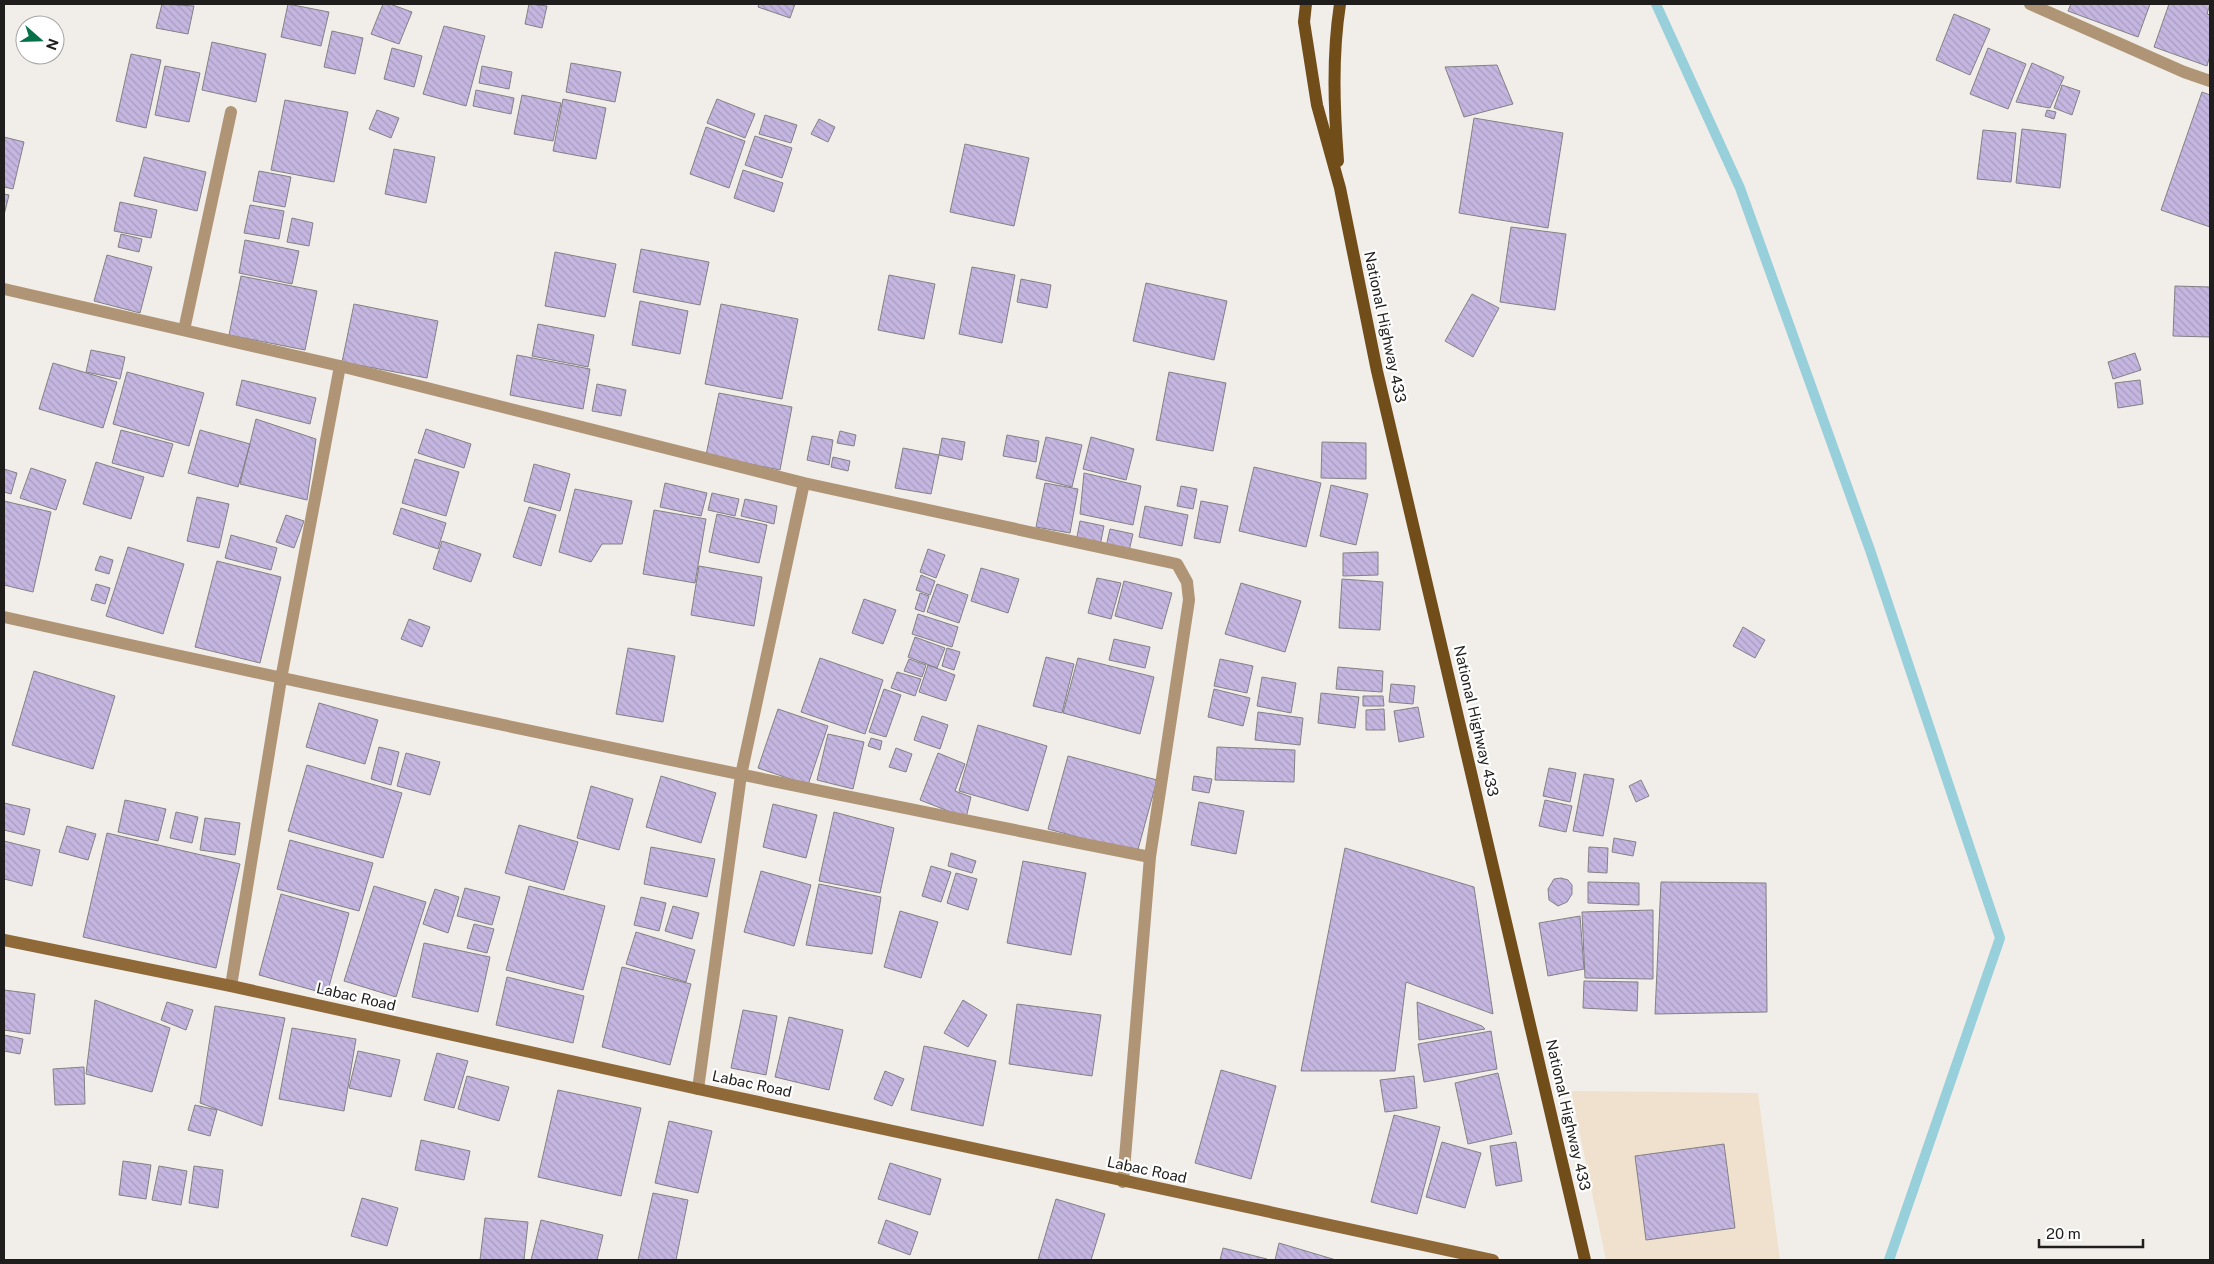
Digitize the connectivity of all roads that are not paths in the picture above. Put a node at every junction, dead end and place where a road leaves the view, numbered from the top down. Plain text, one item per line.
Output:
1 (1306, 4) edge
2 (1340, 4) edge
3 (2030, 4) edge
4 (2210, 81) edge
5 (230, 112) dead end
6 (1340, 188) junction
7 (4, 289) edge
8 (184, 330) junction
9 (340, 366) junction
10 (804, 483) junction
11 (4, 618) edge
12 (281, 679) junction
13 (741, 776) junction
14 (1150, 857) junction
15 (4, 940) edge
16 (231, 986) junction
17 (698, 1089) junction
18 (1123, 1182) junction
19 (1493, 1260) edge
20 (1585, 1260) edge

1 - 6 main road, National Highway 433
2 - 6 main road, National Highway 433
3 - 4 street
5 - 8 street
6 - 20 main road, National Highway 433
7 - 8 street
8 - 9 street
9 - 10 street
9 - 12 street
10 - 13 street
10 - 14 street
11 - 12 street
12 - 13 street
12 - 16 street
13 - 14 street
13 - 17 street
14 - 18 street
15 - 16 street, Labac Road
16 - 17 street, Labac Road
17 - 18 street, Labac Road
18 - 19 street, Labac Road

